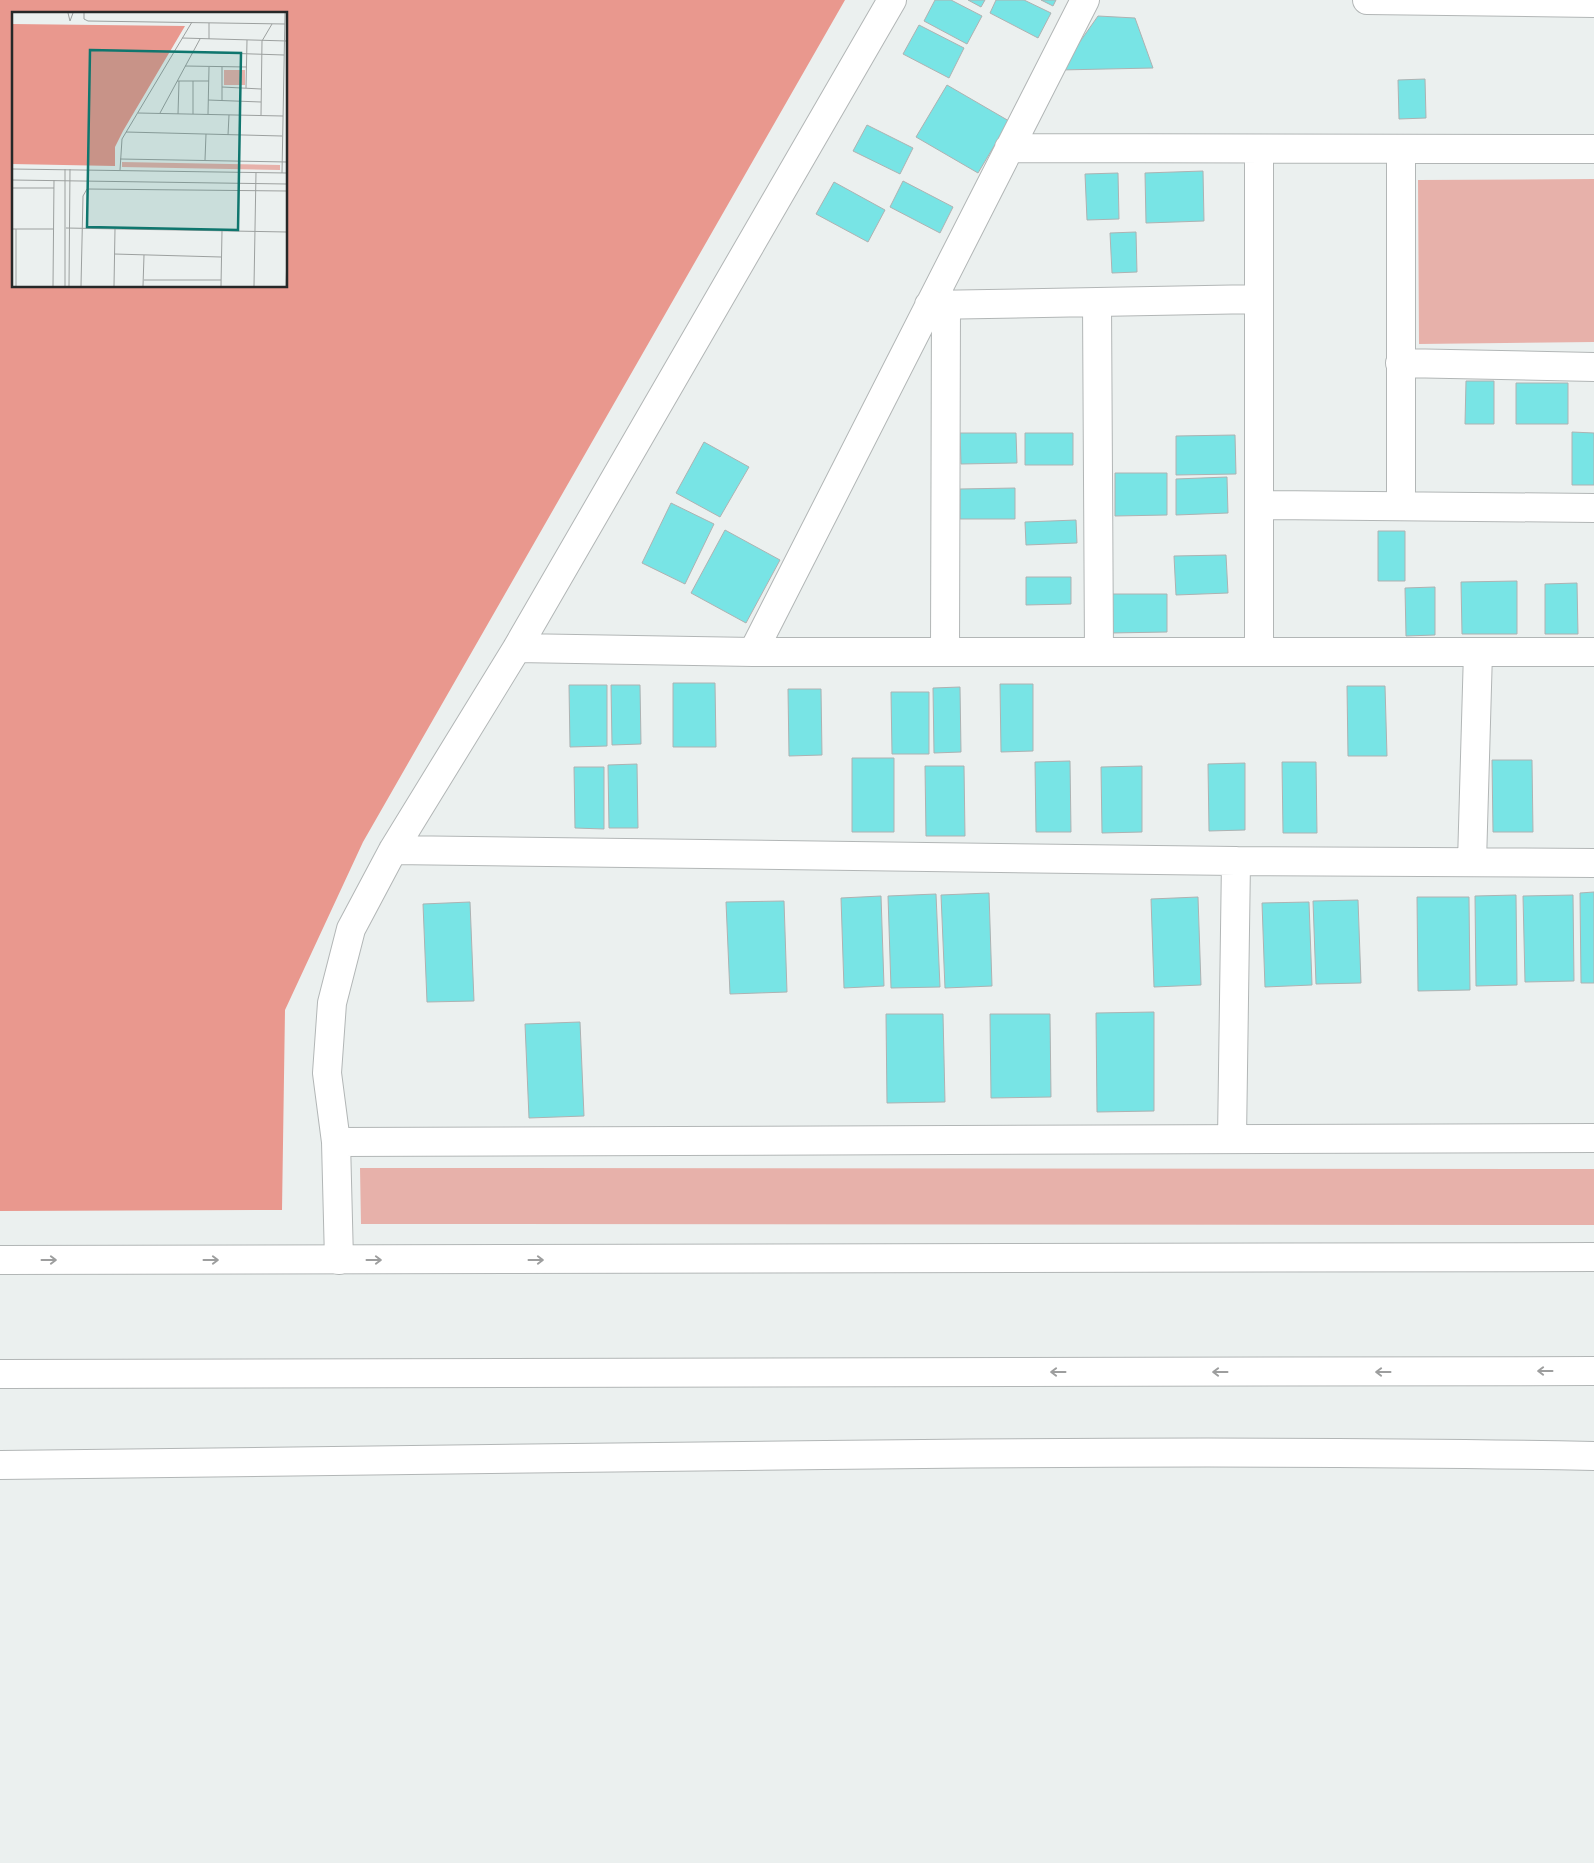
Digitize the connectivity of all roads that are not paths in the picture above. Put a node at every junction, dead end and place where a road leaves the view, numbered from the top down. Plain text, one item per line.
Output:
1 (892, 0) edge
2 (1085, 0) edge
3 (1367, 0) edge
4 (1594, 3) edge
5 (1009, 148) junction
6 (1259, 149) junction
7 (1401, 149) junction
8 (1594, 149) edge
9 (1259, 299) junction
10 (1097, 302) junction
11 (937, 305) junction
12 (1400, 363) junction
13 (1594, 367) edge
14 (1259, 505) junction
15 (1401, 506) junction
16 (1594, 508) edge
17 (517, 648) junction
18 (754, 652) junction
19 (945, 652) junction
20 (1099, 652) junction
21 (1259, 652) junction
22 (1478, 652) junction
23 (1594, 652) edge
24 (393, 850) junction
25 (1236, 861) junction
26 (1472, 862) junction
27 (1594, 863) edge
28 (1594, 1138) edge
29 (1232, 1139) junction
30 (336, 1142) junction
31 (1594, 1257) edge
32 (0, 1260) edge
33 (339, 1260) junction
34 (1594, 1371) edge
35 (0, 1374) edge
36 (1594, 1456) edge
37 (0, 1465) edge

1 - 17 street
2 - 5 street
3 - 4 street
5 - 6 street
5 - 11 street
6 - 7 street
6 - 9 street
7 - 8 street
7 - 12 street
9 - 10 street
9 - 14 street
10 - 11 street
10 - 20 street
11 - 18 street
11 - 19 street
12 - 13 street
12 - 15 street
14 - 15 street
14 - 21 street
15 - 16 street
17 - 18 street
17 - 24 street
18 - 19 street
19 - 20 street
20 - 21 street
21 - 22 street
22 - 23 street
22 - 26 street
24 - 25 street
24 - 30 street
25 - 26 street
25 - 29 street
26 - 27 street
28 - 29 street
29 - 30 street
30 - 33 street
33 -> 31 street
32 -> 33 street
34 -> 35 street
36 - 37 street

